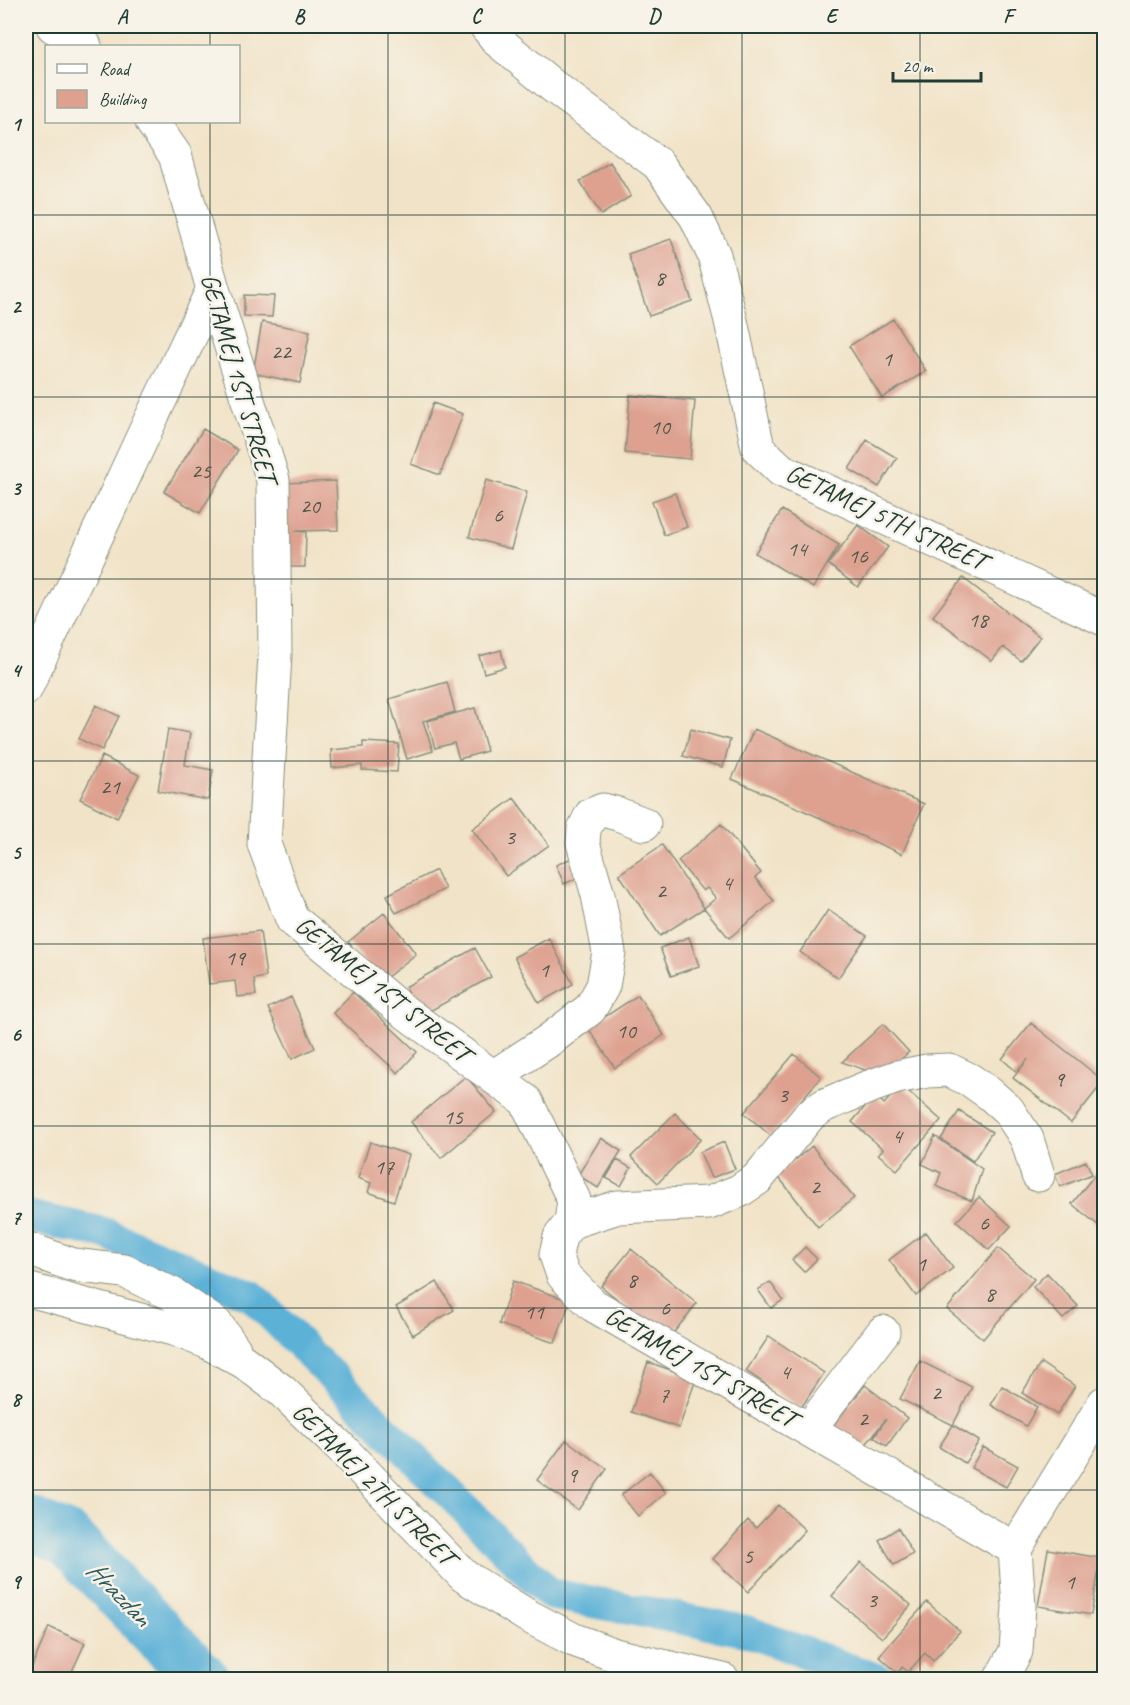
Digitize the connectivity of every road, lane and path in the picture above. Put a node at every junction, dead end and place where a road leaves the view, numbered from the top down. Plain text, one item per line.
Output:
1 (53, 26) edge
2 (486, 26) edge
3 (83, 45) edge
4 (153, 123) edge
5 (213, 289) junction
6 (1104, 618) edge
7 (26, 688) edge
8 (644, 824) dead end
9 (493, 1077) junction
10 (1038, 1175) dead end
11 (571, 1222) junction
12 (26, 1248) edge
13 (26, 1289) edge
14 (883, 1332) dead end
15 (244, 1362) junction
16 (1104, 1403) edge
17 (808, 1429) junction
18 (1016, 1549) junction
19 (723, 1680) edge
20 (1000, 1680) edge

1 - 3 street
2 - 6 street, GETAMEJ 5TH STREET
4 - 5 street, GETAMEJ 1ST STREET
5 - 7 street
5 - 9 street, GETAMEJ 1ST STREET
8 - 9 street
9 - 11 street, GETAMEJ 1ST STREET
10 - 11 street
11 - 17 street, GETAMEJ 1ST STREET
12 - 15 street
13 - 15 street, GETAMEJ 2TH STREET
14 - 17 street
15 - 19 street, GETAMEJ 2TH STREET
16 - 18 street
17 - 18 street, GETAMEJ 1ST STREET
18 - 20 street

